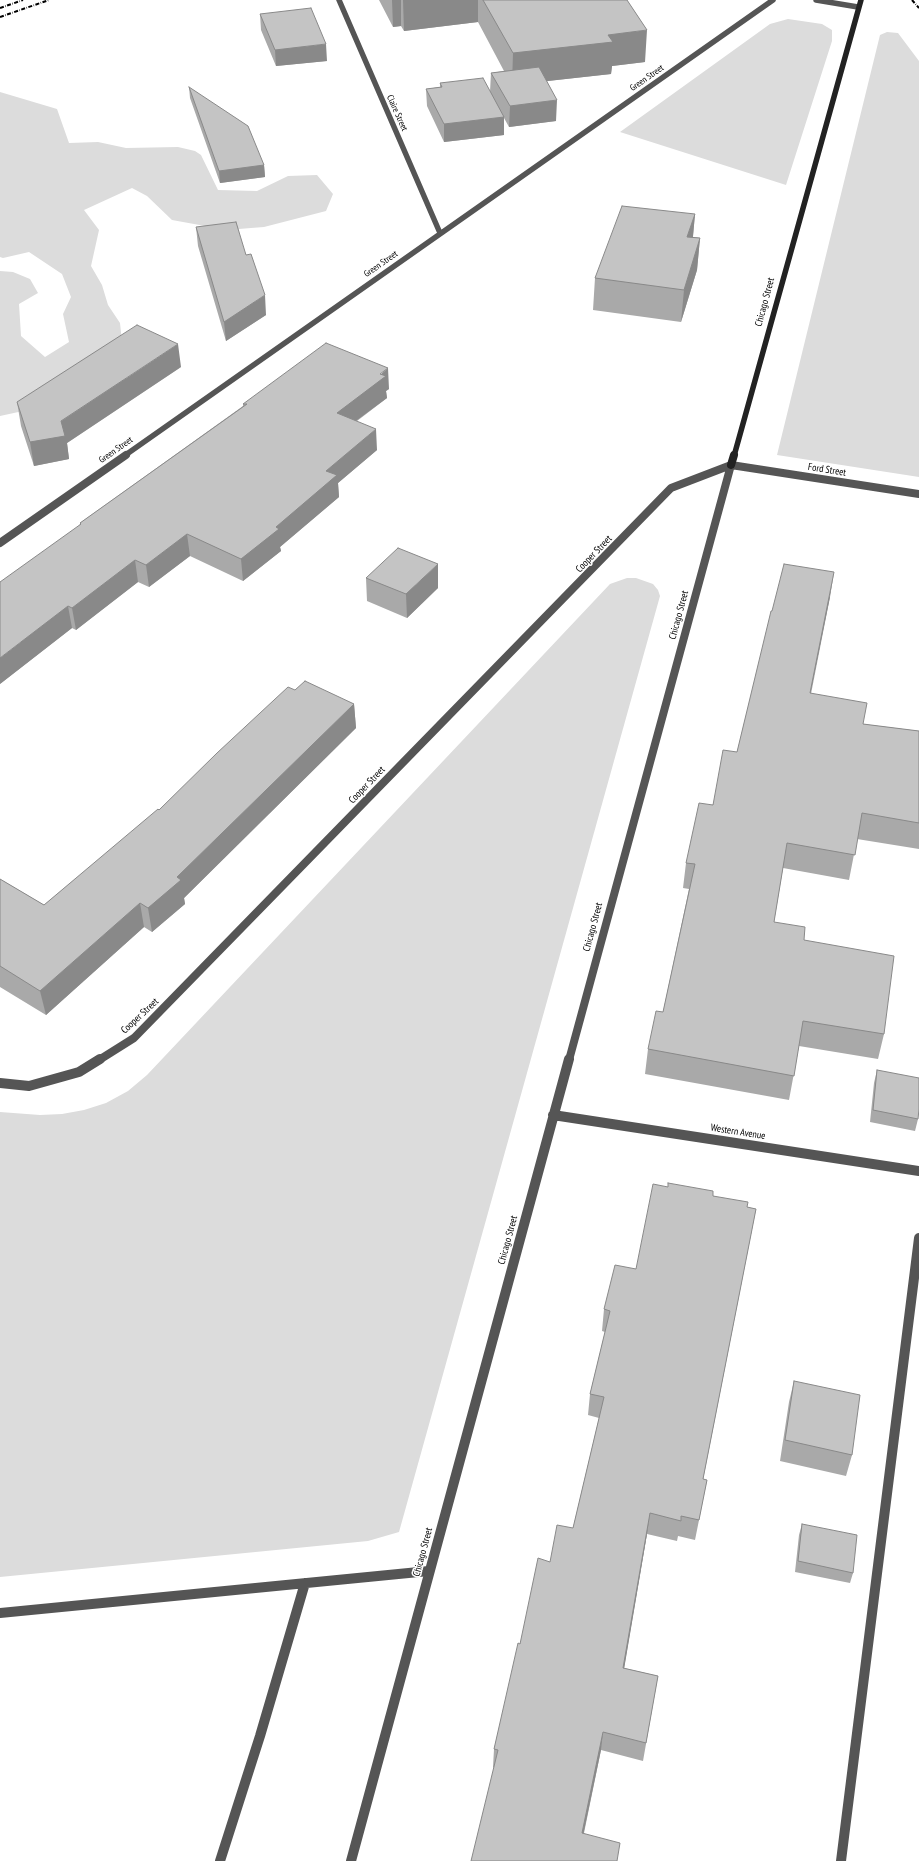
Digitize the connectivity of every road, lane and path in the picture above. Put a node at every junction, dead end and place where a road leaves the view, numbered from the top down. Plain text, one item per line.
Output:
1 (339, 0) edge
2 (773, 0) edge
3 (816, 0) edge
4 (861, 0) edge
5 (858, 7) junction
6 (440, 233) junction
7 (731, 465) junction
8 (919, 494) edge
9 (0, 543) edge
10 (0, 1083) edge
11 (553, 1116) junction
12 (919, 1171) edge
13 (919, 1238) edge
14 (430, 1571) junction
15 (305, 1583) junction
16 (0, 1613) edge
17 (220, 1861) edge
18 (351, 1861) edge
19 (841, 1861) edge

1 - 6 street, Claire Street
2 - 6 street, Green Street
3 - 5 street
4 - 5 street, Chicago Street
5 - 7 street, Chicago Street
6 - 9 street, Green Street
7 - 8 street, Ford Street
7 - 10 street, Cooper Street
7 - 11 street, Chicago Street
11 - 12 street, Western Avenue
11 - 14 street, Chicago Street
13 - 19 street
14 - 15 street
14 - 18 street, Chicago Street
15 - 16 street
15 - 17 street

